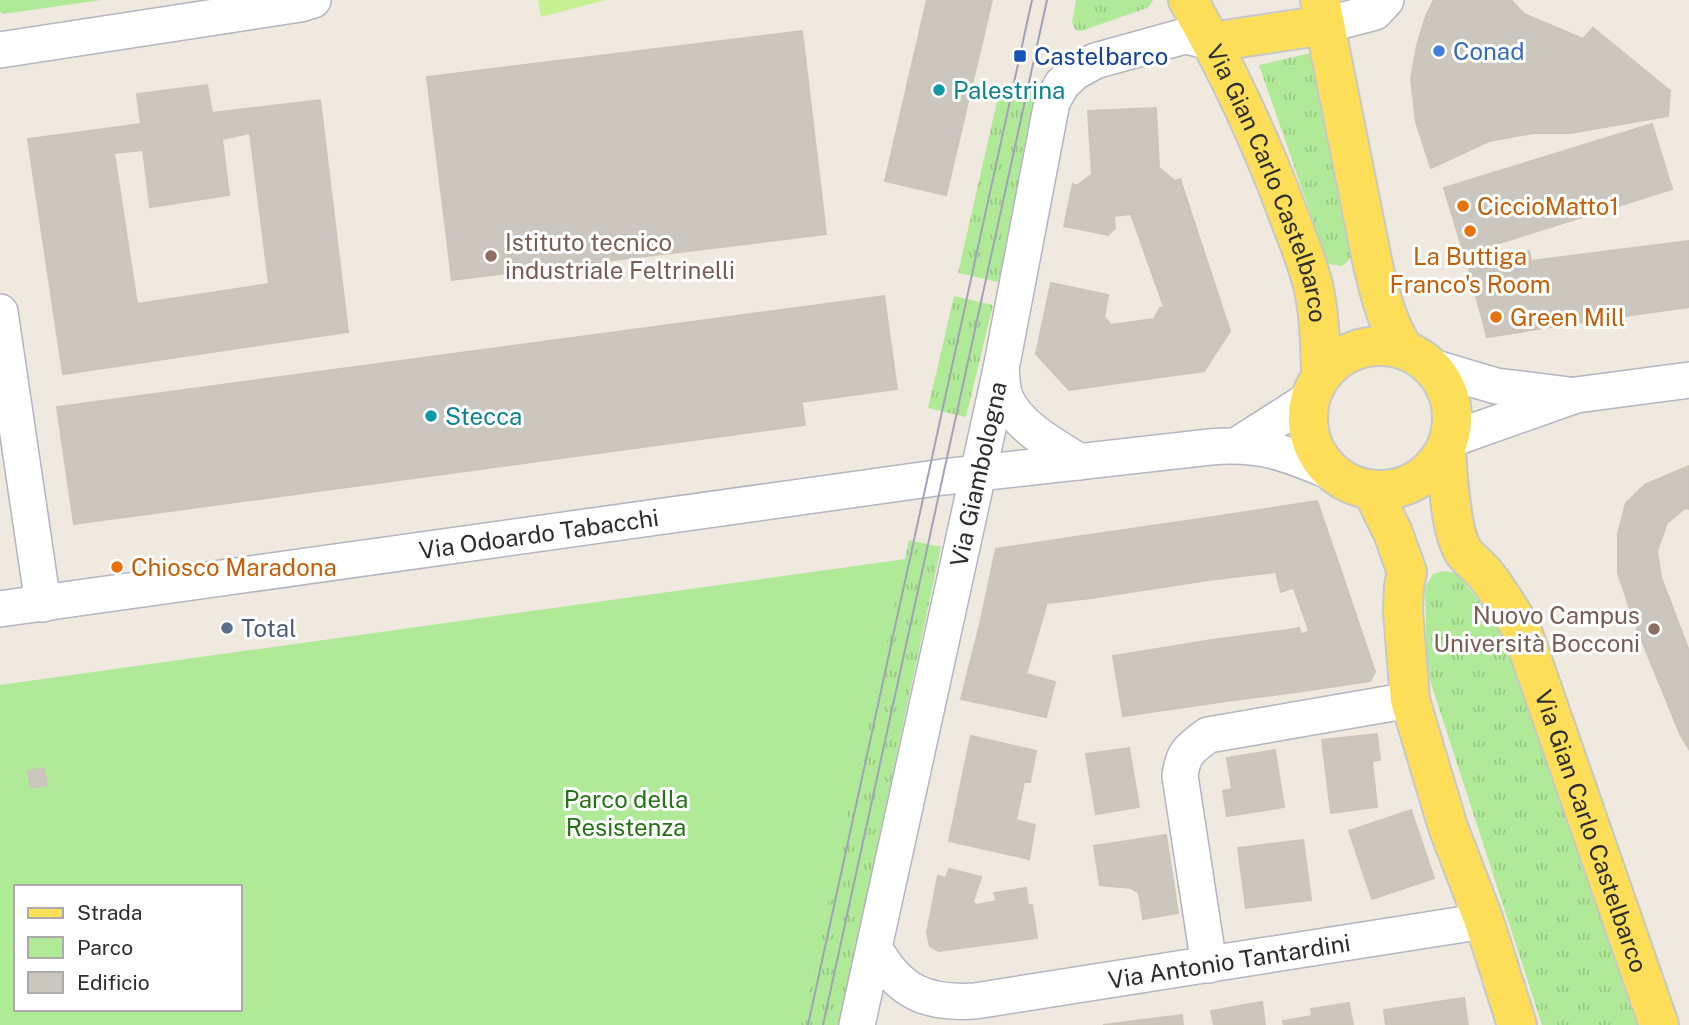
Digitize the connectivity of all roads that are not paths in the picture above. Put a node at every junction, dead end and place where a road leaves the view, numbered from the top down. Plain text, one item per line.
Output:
1 (313, 0) edge
2 (1188, 0) edge
3 (1386, 0) edge
4 (1323, 13) edge
5 (1212, 42) junction
6 (0, 50) edge
7 (0, 312) edge
8 (1418, 358) junction
9 (1001, 369) junction
10 (1689, 380) edge
11 (1316, 387) junction
12 (1576, 395) junction
13 (1239, 444) junction
14 (1448, 445) junction
15 (1080, 462) junction
16 (977, 473) junction
17 (1334, 473) junction
18 (1372, 490) junction
19 (1464, 553) junction
20 (1407, 572) junction
21 (43, 604) junction
22 (0, 609) edge
23 (1410, 699) junction
24 (1484, 921) junction
25 (875, 949) junction
26 (1209, 965) junction
27 (975, 1001) junction
28 (857, 1025) edge
29 (927, 1025) edge
30 (1517, 1025) edge
31 (1659, 1025) edge

1 - 6 street
2 - 5 main road, Via Gian Carlo Castelbarco
3 - 4 street
4 - 5 main road
4 - 8 main road
5 - 9 street, Via Giambologna
5 - 11 main road, Via Gian Carlo Castelbarco
7 - 21 street
8 - 11 main road
8 - 12 street
8 - 14 main road
9 - 15 street
9 - 16 street, Via Giambologna
10 - 12 street
11 - 13 street, Via Odoardo Tabacchi
11 - 17 main road
12 - 14 street
13 - 15 street, Via Odoardo Tabacchi
13 - 17 street, Via Odoardo Tabacchi
14 - 18 main road
14 - 19 main road, Via Gian Carlo Castelbarco
15 - 16 street, Via Odoardo Tabacchi
16 - 21 street, Via Odoardo Tabacchi
16 - 25 street, Via Giambologna
17 - 18 main road
18 - 20 main road
19 - 20 main road
19 - 31 main road, Via Gian Carlo Castelbarco
20 - 23 main road
21 - 22 street, Via Odoardo Tabacchi
23 - 24 main road
23 - 26 street
24 - 26 street, Via Antonio Tantardini
24 - 30 main road
25 - 27 street, Via Antonio Tantardini
25 - 28 street, Via Giambologna
26 - 27 street, Via Antonio Tantardini
27 - 29 street, Via Antonio Tantardini

